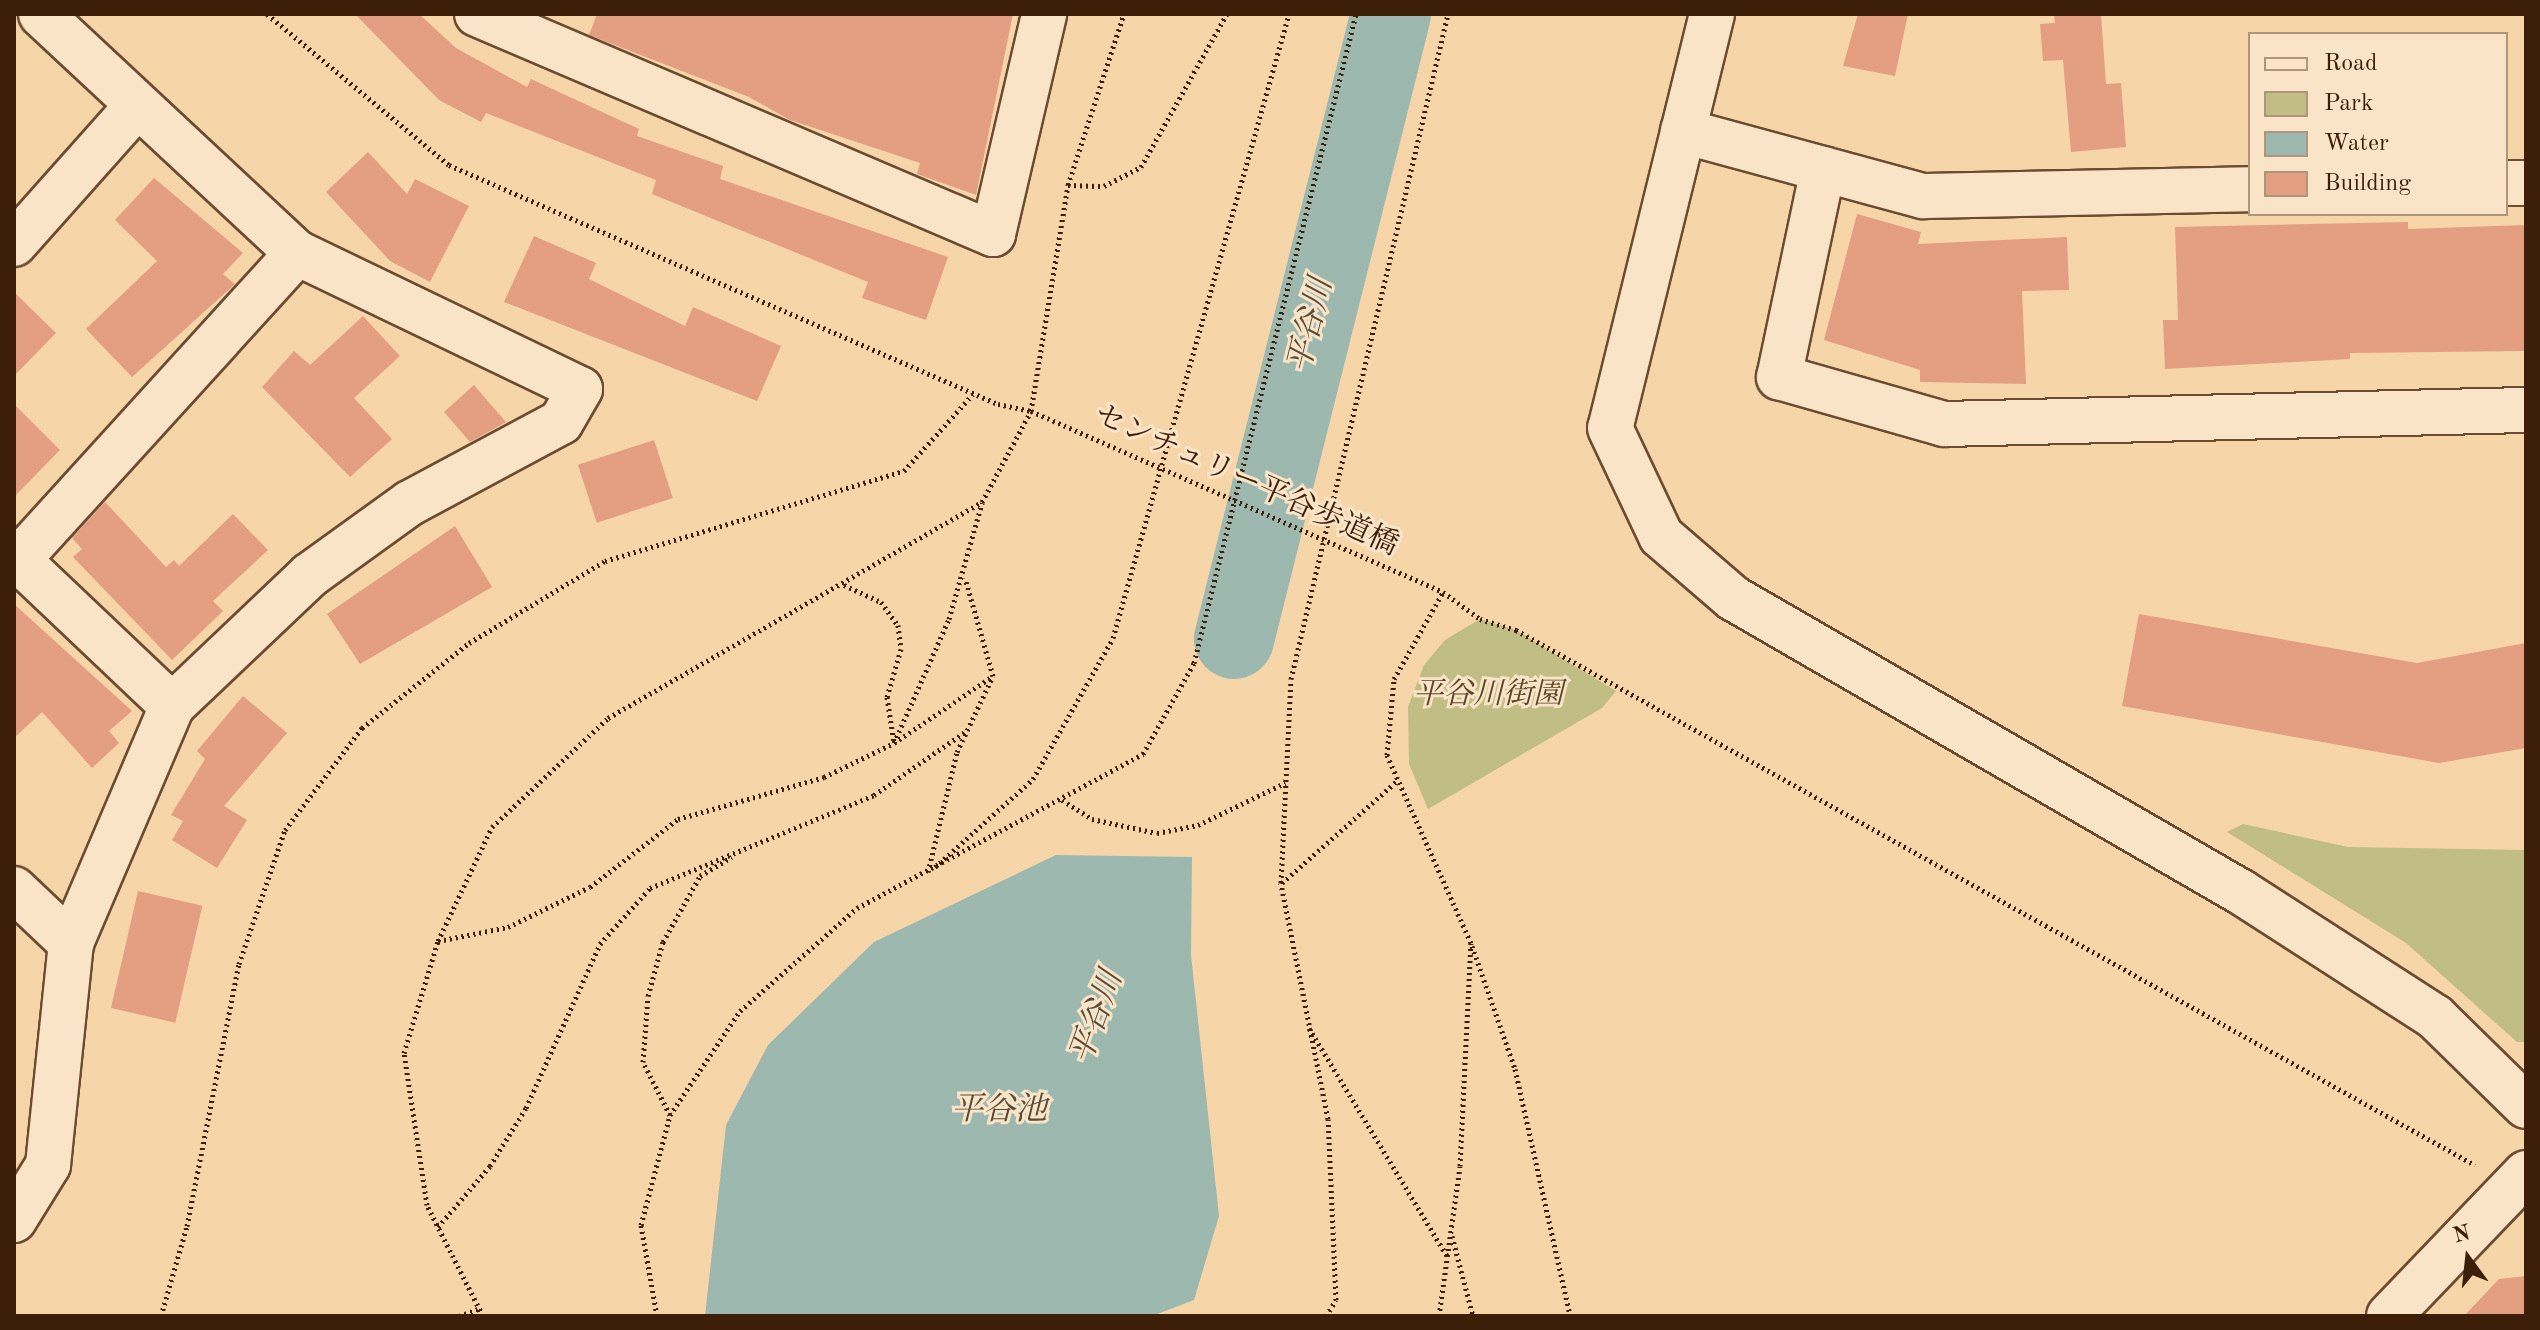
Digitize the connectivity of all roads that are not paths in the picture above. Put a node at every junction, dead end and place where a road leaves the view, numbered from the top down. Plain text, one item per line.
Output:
1 (41, 14) edge
2 (477, 14) edge
3 (1044, 14) edge
4 (1712, 14) edge
5 (555, 29) edge
6 (137, 106) junction
7 (1683, 131) junction
8 (1823, 169) junction
9 (2248, 189) edge
10 (14, 244) edge
11 (297, 253) junction
12 (2526, 410) edge
13 (16, 558) edge
14 (172, 706) junction
15 (14, 889) edge
16 (71, 943) junction
17 (2526, 1106) edge
18 (2520, 1180) edge
19 (14, 1220) edge
20 (2389, 1316) edge

1 - 6 street
2 - 5 street
3 - 5 street
4 - 7 street
6 - 10 street
6 - 11 street
7 - 8 street
7 - 17 street
8 - 9 street
8 - 12 street
11 - 13 street
11 - 14 street
13 - 14 street
14 - 16 street
15 - 16 street
16 - 19 street
18 - 20 street

